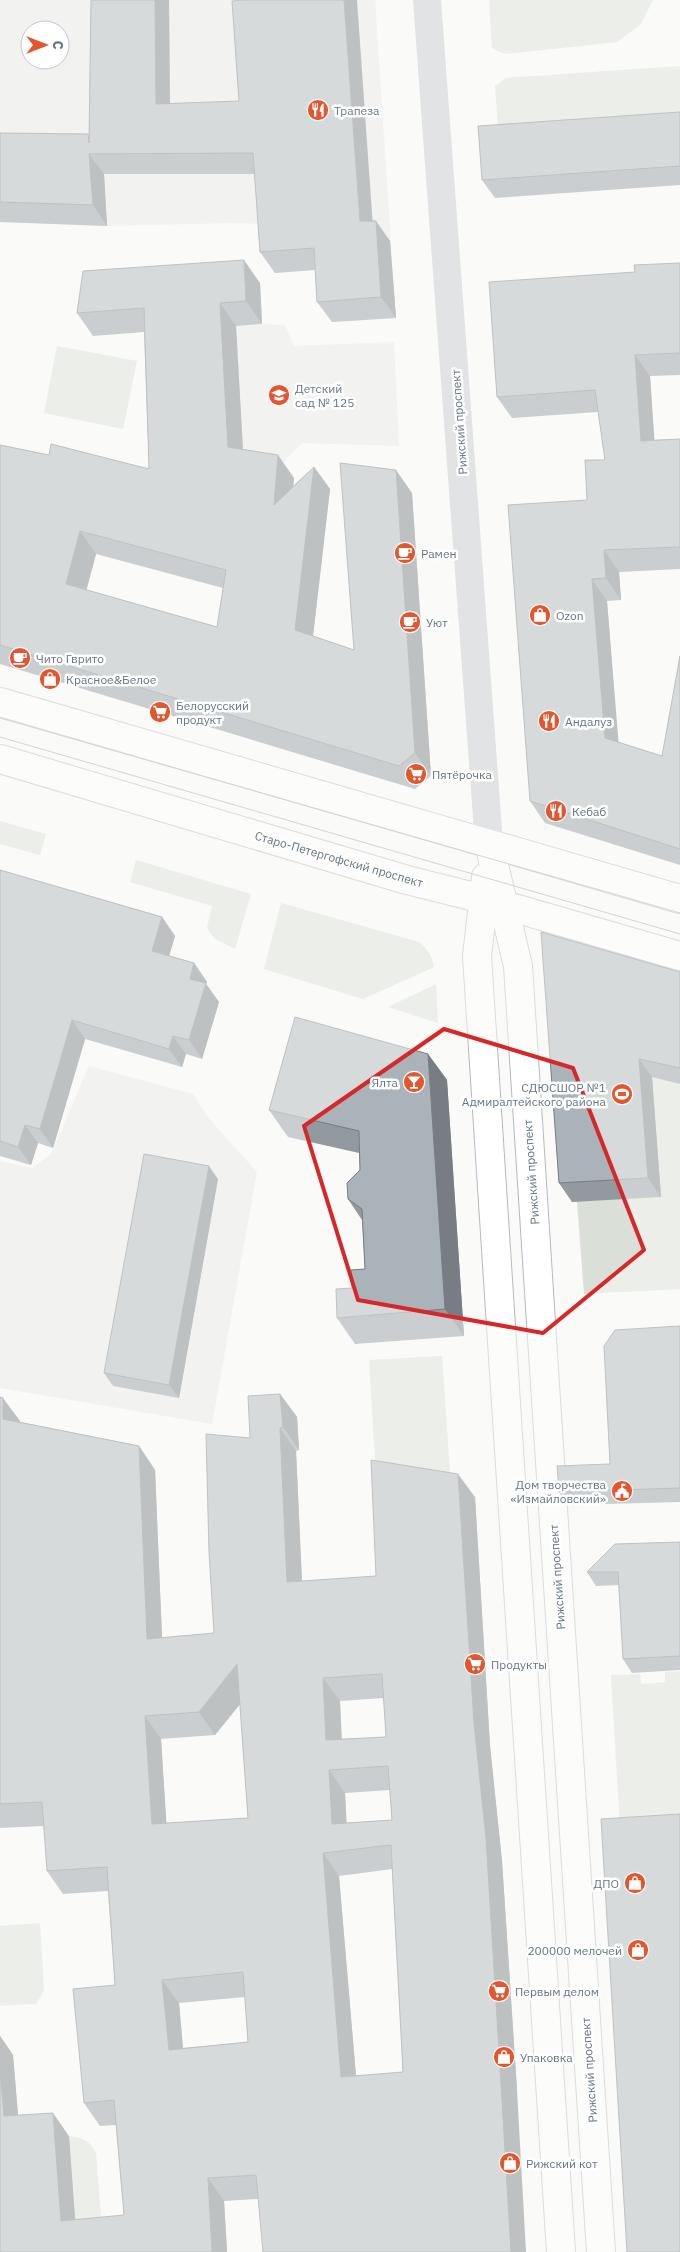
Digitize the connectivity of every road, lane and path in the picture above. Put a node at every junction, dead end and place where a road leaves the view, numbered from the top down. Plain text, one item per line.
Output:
1 (428, 0) edge
2 (0, 702) edge
3 (0, 759) edge
4 (489, 844) junction
5 (680, 899) edge
6 (493, 902) junction
7 (680, 956) edge
8 (561, 2252) edge
9 (601, 2252) edge

1 - 4 street, Рижский проспект
2 - 4 main road
3 - 6 main road, Старо-Петергофский проспект
4 - 5 main road
4 - 6 main road, Рижский проспект
6 - 7 main road, Старо-Петергофский проспект
6 - 8 main road, Рижский проспект
6 - 9 main road, Рижский проспект

